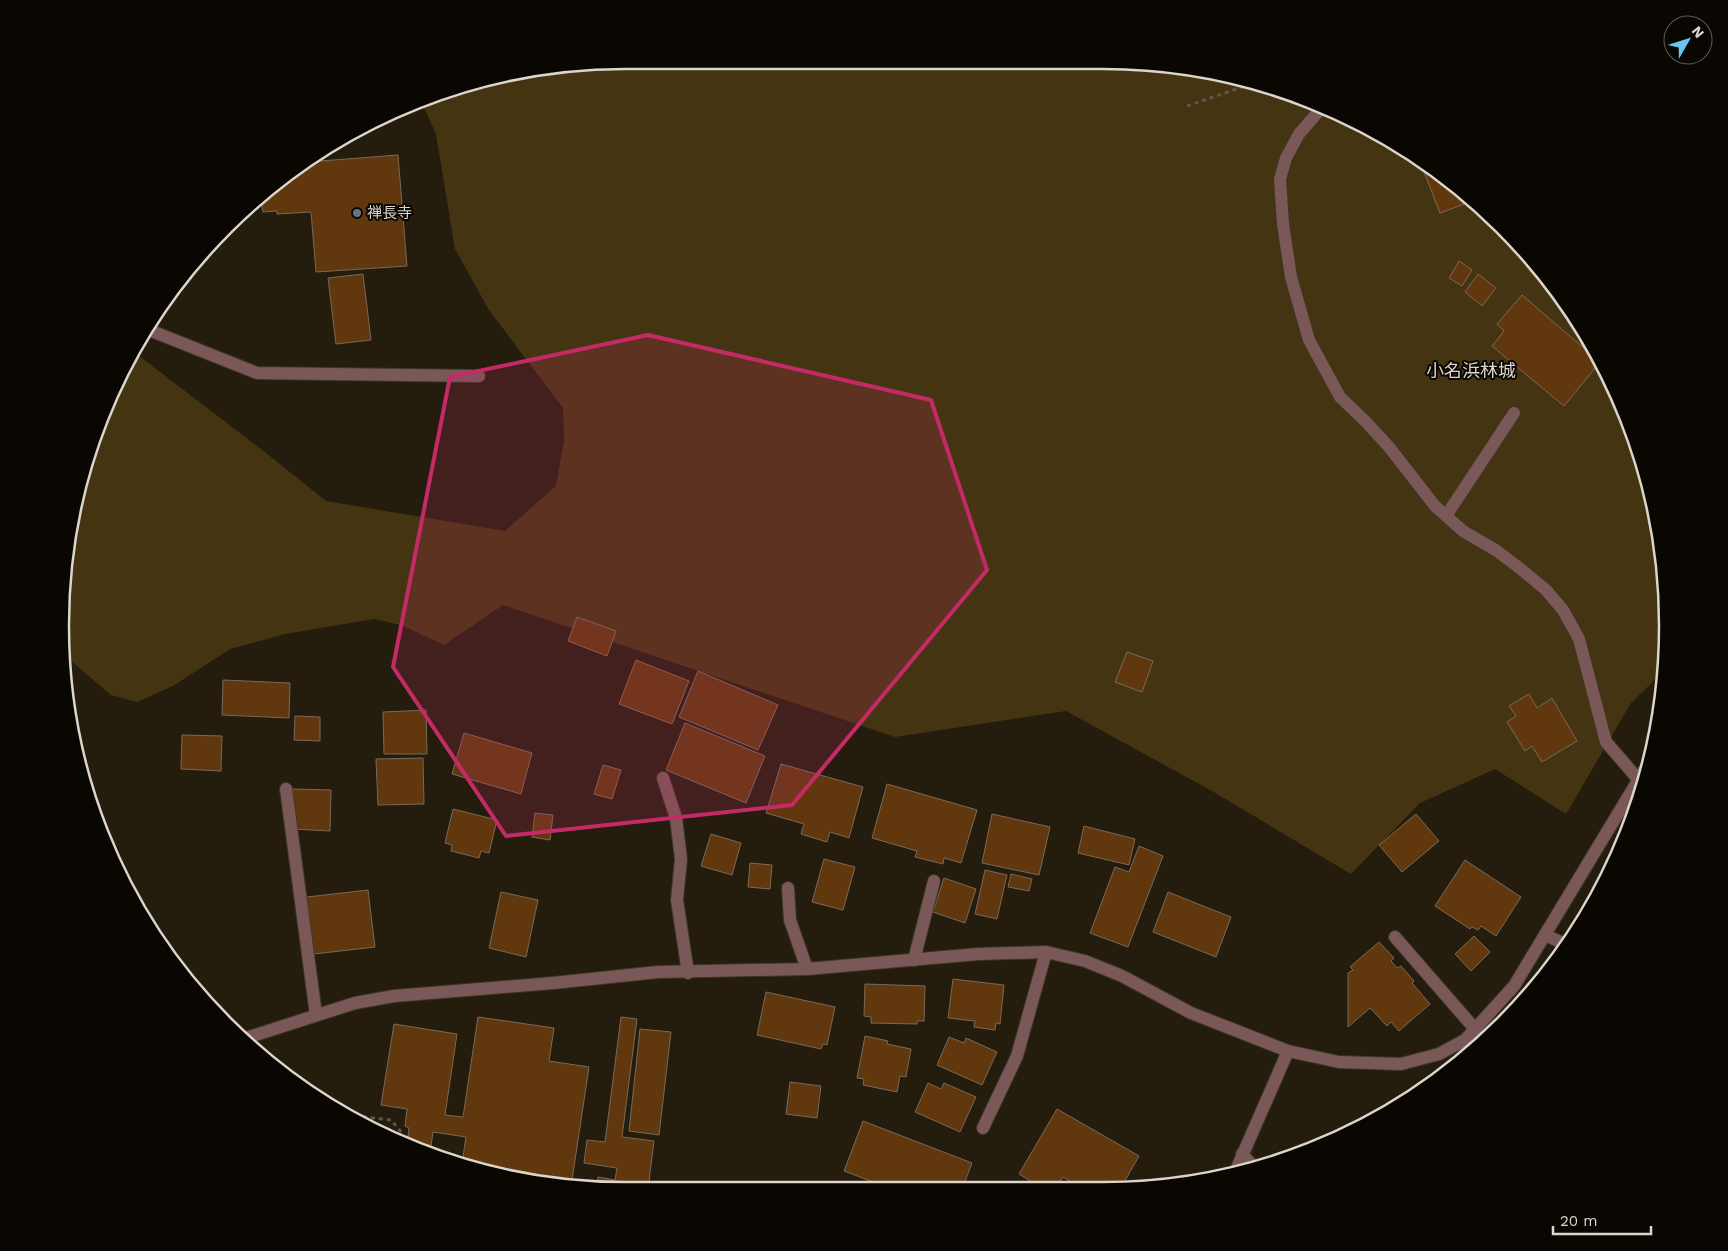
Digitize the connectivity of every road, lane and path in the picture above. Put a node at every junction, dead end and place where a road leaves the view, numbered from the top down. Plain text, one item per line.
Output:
1 (1243, 87) edge
2 (1187, 106) dead end
3 (1318, 112) edge
4 (153, 332) edge
5 (479, 376) dead end
6 (1514, 413) dead end
7 (1446, 516) junction
8 (663, 778) dead end
9 (1638, 779) edge
10 (1637, 781) edge
11 (286, 789) dead end
12 (934, 881) dead end
13 (788, 888) dead end
14 (1545, 935) junction
15 (1395, 937) dead end
16 (1560, 942) edge
17 (1046, 952) junction
18 (914, 960) junction
19 (807, 969) junction
20 (688, 973) junction
21 (316, 1015) junction
22 (1475, 1029) junction
23 (251, 1037) edge
24 (1465, 1040) junction
25 (1469, 1045) edge
26 (1288, 1051) junction
27 (364, 1117) edge
28 (983, 1128) dead end
29 (402, 1133) dead end
30 (1242, 1154) junction
31 (1250, 1162) edge
32 (1238, 1165) edge

1 - 2 path
3 - 7 street
4 - 5 street
6 - 7 street
7 - 9 street
8 - 20 street
10 - 14 street
11 - 21 street
12 - 18 street
13 - 19 street
14 - 16 street
14 - 22 street
15 - 22 street
17 - 18 street
17 - 26 street
17 - 28 street
18 - 19 street
19 - 20 street
20 - 21 street
21 - 23 street
22 - 24 street
24 - 25 street
24 - 26 street
26 - 30 street
27 - 29 path
30 - 31 street
30 - 32 street

